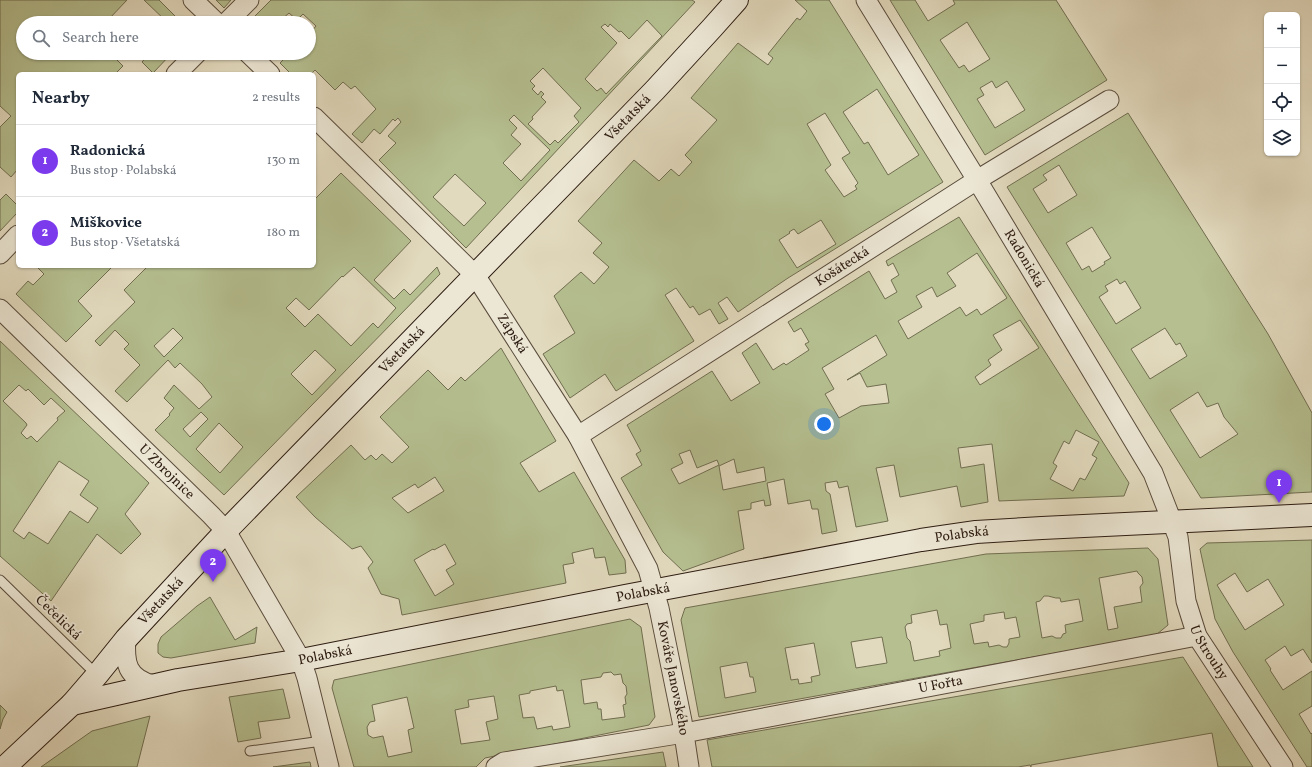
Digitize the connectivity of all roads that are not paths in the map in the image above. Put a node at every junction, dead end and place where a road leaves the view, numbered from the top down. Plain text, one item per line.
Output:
1 (193, 0) edge
2 (249, 0) edge
3 (737, 0) edge
4 (866, 0) edge
5 (210, 16) edge
6 (233, 16) edge
7 (190, 60) edge
8 (255, 60) edge
9 (178, 72) edge
10 (268, 72) edge
11 (1109, 100) dead end
12 (316, 120) edge
13 (977, 180) junction
14 (16, 237) edge
15 (0, 254) edge
16 (475, 275) junction
17 (0, 309) edge
18 (578, 436) junction
19 (1312, 515) edge
20 (1172, 522) junction
21 (226, 531) junction
22 (0, 580) edge
23 (654, 590) junction
24 (1197, 636) junction
25 (126, 639) junction
26 (301, 660) junction
27 (98, 675) junction
28 (153, 685) junction
29 (72, 704) junction
30 (684, 732) junction
31 (322, 741) junction
32 (250, 751) dead end
33 (5, 767) edge
34 (329, 767) edge
35 (496, 767) edge
36 (689, 767) edge
37 (1283, 767) edge

1 - 5 street
2 - 6 street
3 - 16 street, Všetatská
4 - 13 street, Radonická
7 - 9 street
8 - 10 street
11 - 13 street, Košátecká
12 - 16 street, Zápská
13 - 18 street, Košátecká
13 - 20 street, Radonická
14 - 15 street
16 - 18 street, Zápská
16 - 21 street, Všetatská
17 - 21 street, U Zbrojnice
18 - 23 street, Zápská
19 - 20 street, Polabská
20 - 23 street, Polabská
20 - 24 street, U Strouhy
21 - 25 street, Všetatská
21 - 26 street, U Zbrojnice
22 - 27 lane, Čečelická
23 - 26 street, Polabská
23 - 30 street, Kováře Janovského
24 - 30 street, U Fořta
24 - 37 street, U Strouhy
25 - 27 street, Všetatská
25 - 28 street
26 - 28 street, Polabská
26 - 31 street, U Zbrojnice
27 - 29 street, Všetatská
28 - 29 street, Polabská
29 - 33 street
30 - 35 street
30 - 36 street, Kováře Janovského
31 - 32 lane
31 - 34 street, U Zbrojnice

